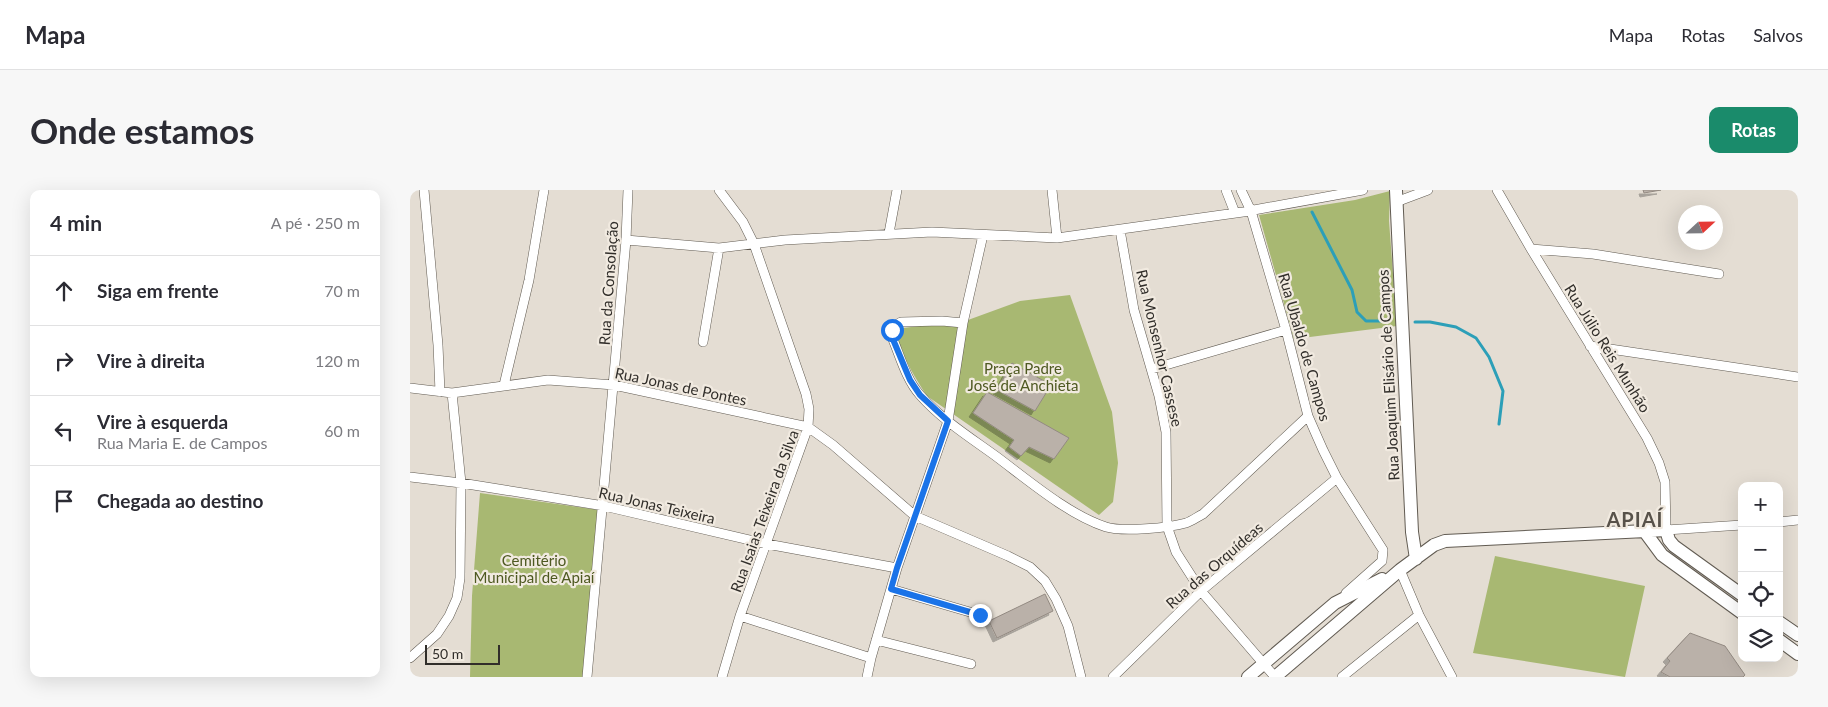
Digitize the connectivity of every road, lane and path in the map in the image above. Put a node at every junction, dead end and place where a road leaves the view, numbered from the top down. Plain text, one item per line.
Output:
1 (424, 190) edge
2 (544, 190) edge
3 (628, 190) edge
4 (718, 190) edge
5 (897, 190) edge
6 (1052, 190) edge
7 (1226, 190) edge
8 (1241, 190) edge
9 (1363, 190) edge
10 (1428, 190) edge
11 (1497, 190) edge
12 (1396, 196) edge
13 (1251, 211) junction
14 (1235, 213) junction
15 (1120, 230) junction
16 (889, 233) junction
17 (983, 235) junction
18 (1057, 238) junction
19 (626, 240) junction
20 (754, 244) junction
21 (719, 248) junction
22 (1531, 249) junction
23 (1719, 274) dead end
24 (963, 323) junction
25 (1286, 330) junction
26 (703, 342) dead end
27 (1590, 346) junction
28 (1152, 369) junction
29 (1798, 377) edge
30 (504, 385) junction
31 (614, 385) junction
32 (410, 388) edge
33 (440, 392) junction
34 (452, 393) junction
35 (1308, 416) junction
36 (948, 421) junction
37 (808, 427) junction
38 (410, 477) edge
39 (1337, 478) junction
40 (461, 482) junction
41 (604, 506) junction
42 (915, 516) junction
43 (1798, 520) edge
44 (1783, 522) edge
45 (1738, 525) edge
46 (1167, 526) junction
47 (1666, 530) junction
48 (1645, 532) junction
49 (767, 544) junction
50 (1416, 559) junction
51 (897, 568) junction
52 (1400, 570) junction
53 (891, 589) junction
54 (1202, 591) junction
55 (1738, 592) edge
56 (1335, 603) junction
57 (1738, 610) edge
58 (980, 615) dead end
59 (1419, 615) junction
60 (740, 616) junction
61 (1783, 625) edge
62 (1798, 636) edge
63 (876, 640) junction
64 (1783, 643) edge
65 (1798, 654) edge
66 (410, 658) edge
67 (871, 658) junction
68 (971, 664) dead end
69 (1263, 664) junction
70 (587, 677) edge
71 (722, 677) edge
72 (867, 677) edge
73 (1081, 677) edge
74 (1113, 677) edge
75 (1248, 677) edge
76 (1275, 677) edge
77 (1342, 677) edge
78 (1452, 677) edge

1 - 33 street
2 - 30 street
3 - 19 street, Rua da Consolação
4 - 20 street, Rua Isaias Teixeira da Silva
5 - 16 street
6 - 18 street
7 - 14 street
8 - 13 street, Rua Ubaldo de Campos
9 - 13 street
10 - 12 street
11 - 22 street, Rua Júlio Reis Munhão
12 - 50 main road, Rua Joaquim Elisário de Campos
13 - 14 street
13 - 25 street, Rua Ubaldo de Campos
14 - 15 street
15 - 18 street
15 - 28 street, Rua Monsenhor Cassese
16 - 17 street
16 - 20 street
17 - 18 street
17 - 24 street
19 - 21 street
19 - 31 street, Rua da Consolação
20 - 21 street
20 - 37 street, Rua Isaias Teixeira da Silva
21 - 26 street
22 - 23 street
22 - 27 street, Rua Júlio Reis Munhão
24 - 36 street
24 - 36 street
25 - 28 street
25 - 35 street, Rua Ubaldo de Campos
27 - 29 street
27 - 47 street, Rua Júlio Reis Munhão
28 - 46 street, Rua Monsenhor Cassese
30 - 31 street, Rua Jonas de Pontes
30 - 34 street, Rua Jonas de Pontes
31 - 37 street, Rua Jonas de Pontes
31 - 41 street, Rua da Consolação
32 - 33 street, Rua Jonas de Pontes
33 - 34 street, Rua Jonas de Pontes
34 - 40 street
35 - 39 street, Rua Ubaldo de Campos
35 - 46 street
36 - 42 street
36 - 46 street
37 - 42 street, Rua Jonas de Pontes
37 - 49 street, Rua Isaias Teixeira da Silva
38 - 40 street, Rua Jonas Teixeira
39 - 54 street, Rua das Orquídeas
39 - 56 street, Rua Ubaldo de Campos
40 - 41 street, Rua Jonas Teixeira
40 - 66 street
41 - 49 street, Rua Jonas Teixeira
41 - 70 street, Rua da Consolação
42 - 51 street
42 - 73 street, Rua Jonas de Pontes
43 - 44 street
45 - 47 street
46 - 54 street, Rua Monsenhor Cassese
47 - 48 main road
47 - 55 main road
48 - 50 main road
48 - 57 main road
49 - 51 street, Rua Jonas Teixeira
49 - 60 street, Rua Isaias Teixeira da Silva
50 - 52 main road
51 - 53 street
52 - 56 main road
52 - 59 street
52 - 76 main road
53 - 58 street
53 - 63 street
54 - 69 street, Rua Monsenhor Cassese
54 - 74 street, Rua das Orquídeas
56 - 69 main road
59 - 77 street
59 - 78 street
60 - 67 street
60 - 71 street, Rua Isaias Teixeira da Silva
61 - 62 main road
63 - 67 street
63 - 68 street
64 - 65 main road
67 - 72 street
69 - 75 main road
69 - 76 street, Rua Monsenhor Cassese

